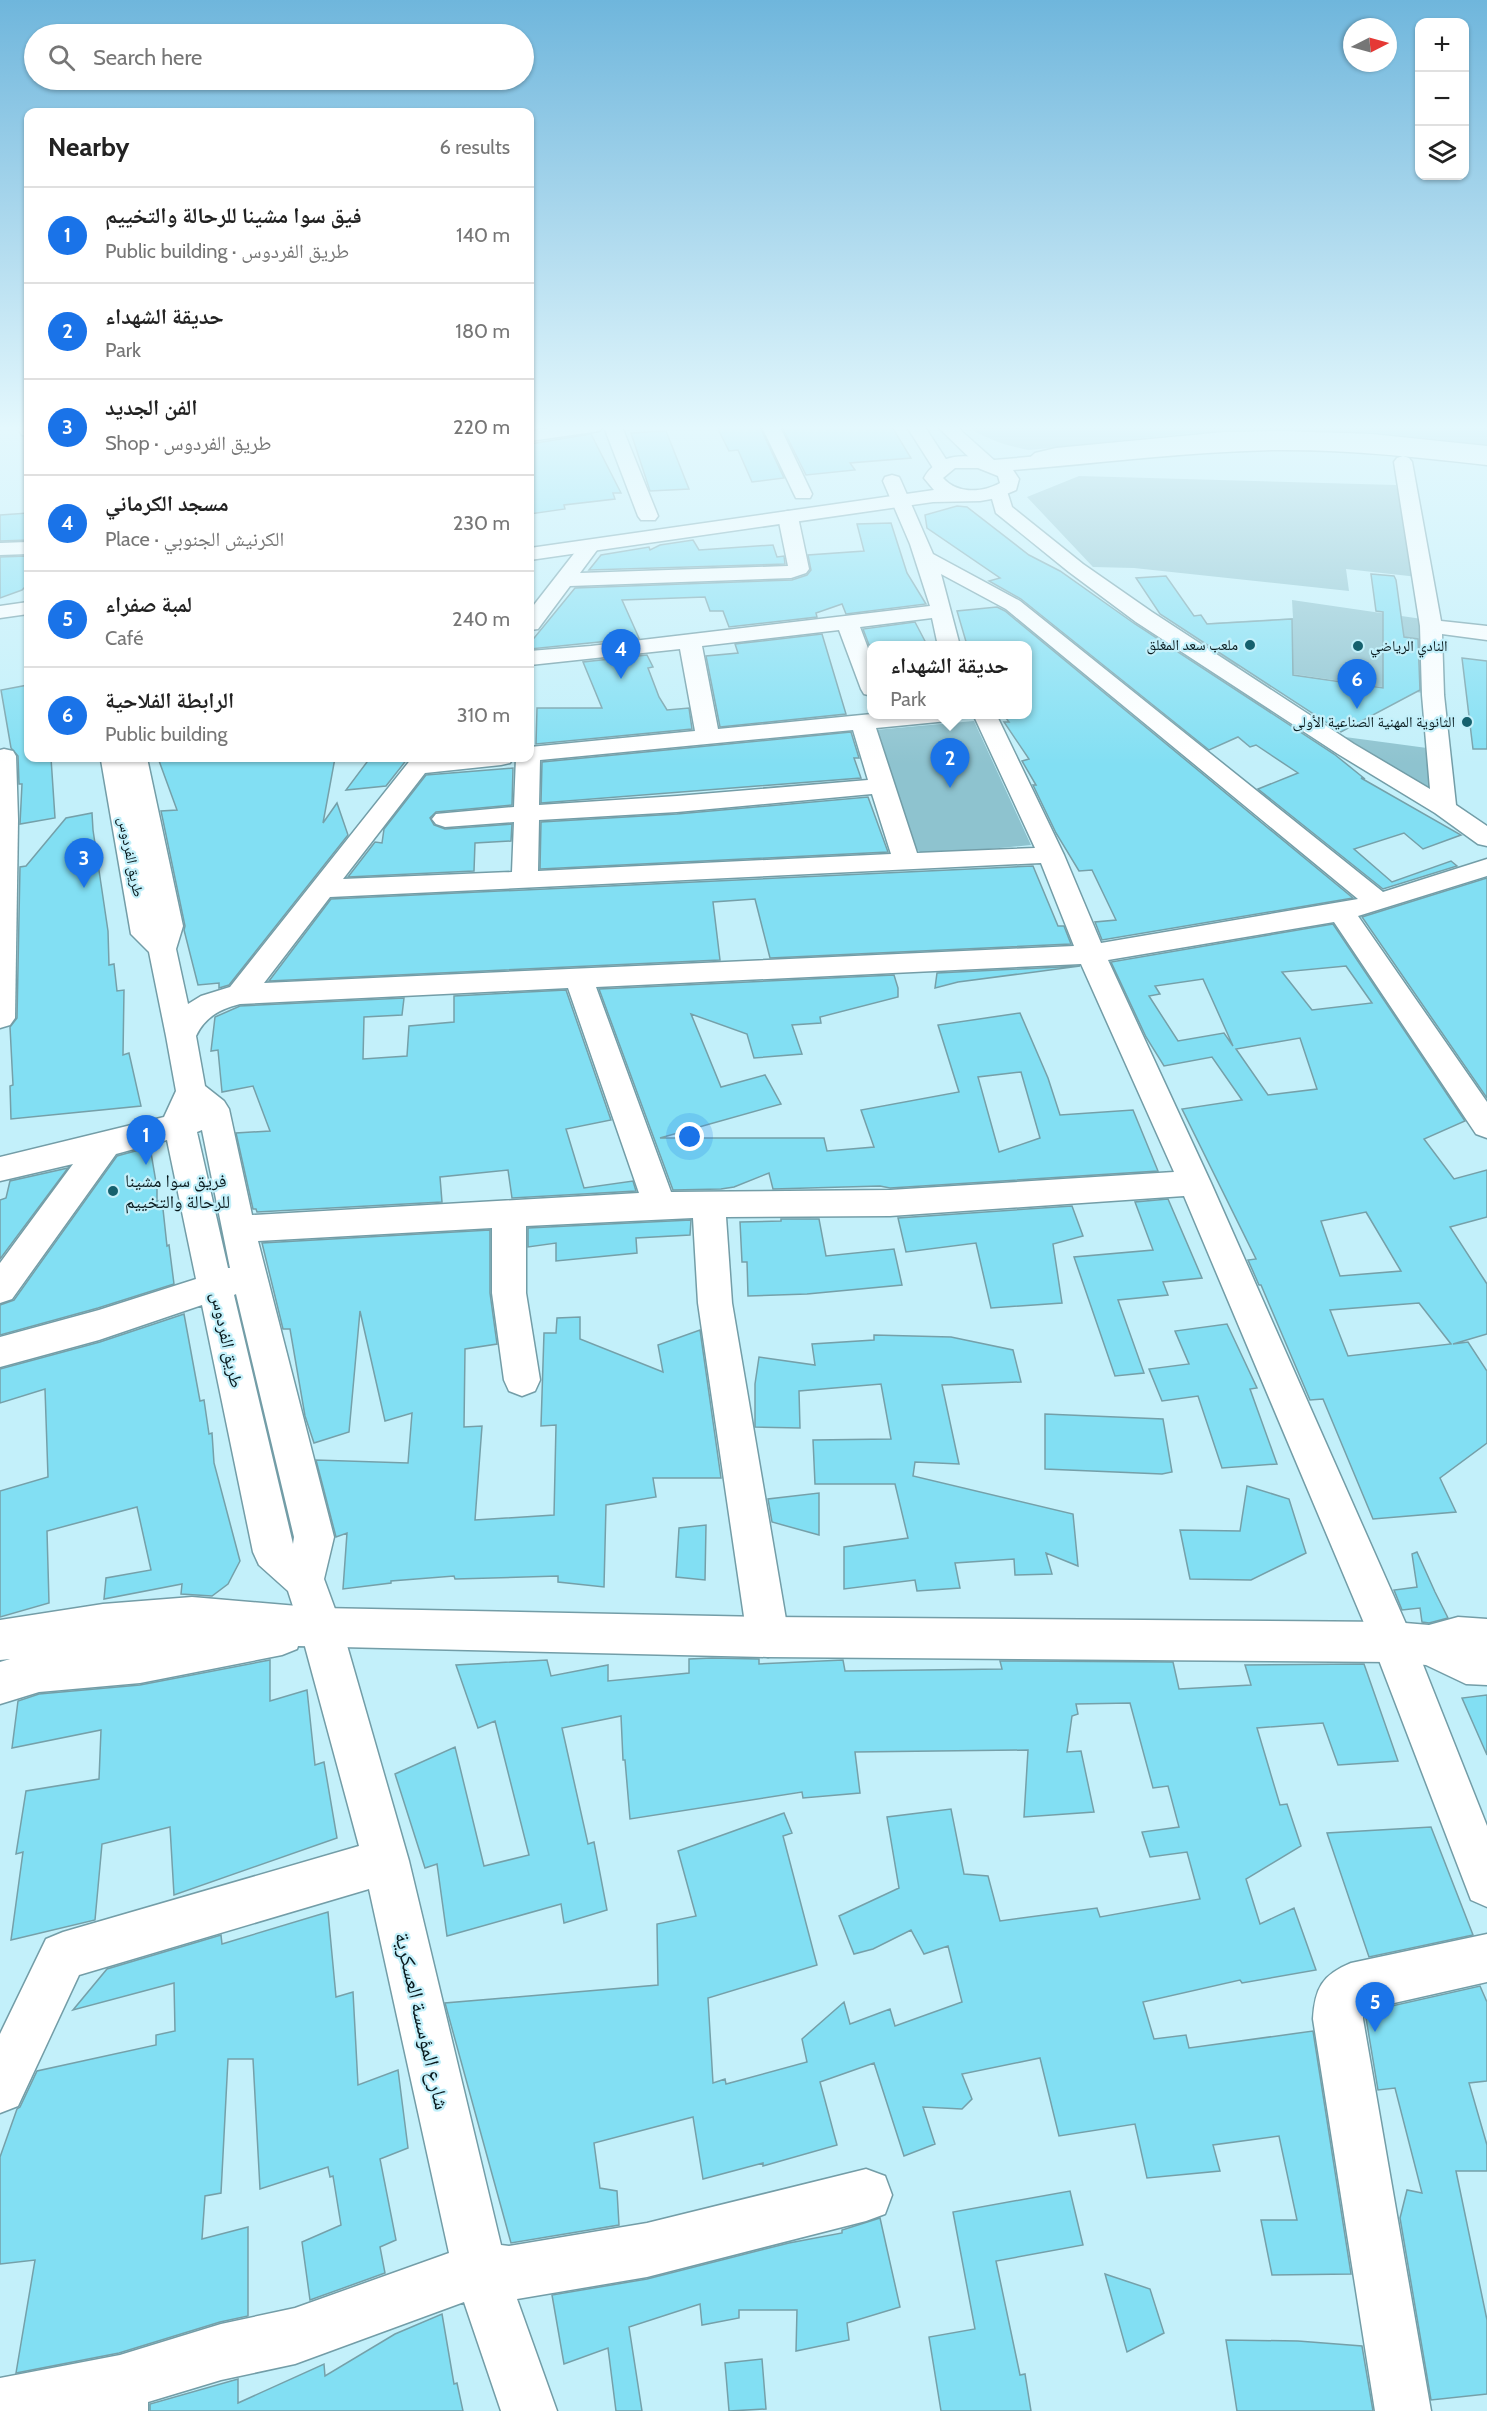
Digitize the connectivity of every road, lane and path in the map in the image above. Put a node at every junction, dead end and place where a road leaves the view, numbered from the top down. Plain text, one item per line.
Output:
1 (634, 540) edge
2 (793, 540) edge
3 (916, 540) edge
4 (1041, 540) edge
5 (1416, 540) edge
6 (590, 546) junction
7 (24, 548) edge
8 (0, 549) edge
9 (534, 554) edge
10 (922, 556) junction
11 (563, 580) junction
12 (24, 609) edge
13 (941, 611) junction
14 (0, 612) edge
15 (534, 619) edge
16 (847, 622) junction
17 (1431, 626) junction
18 (1487, 633) edge
19 (690, 641) junction
20 (948, 641) edge
21 (534, 658) edge
22 (867, 676) edge
23 (986, 719) edge
24 (876, 720) edge
25 (708, 738) junction
26 (11, 755) edge
27 (534, 755) edge
28 (113, 762) edge
29 (136, 762) edge
30 (420, 762) edge
31 (529, 762) edge
32 (882, 786) junction
33 (1444, 808) junction
34 (526, 814) junction
35 (445, 819) dead end
36 (1487, 838) edge
37 (1051, 855) junction
38 (906, 861) junction
39 (1487, 867) edge
40 (525, 879) junction
41 (320, 889) junction
42 (1379, 902) junction
43 (1341, 912) junction
44 (162, 950) junction
45 (1092, 954) junction
46 (579, 978) junction
47 (240, 994) junction
48 (0, 1018) edge
49 (182, 1036) junction
50 (202, 1103) junction
51 (180, 1125) junction
52 (1487, 1126) edge
53 (105, 1145) junction
54 (0, 1169) edge
55 (1195, 1183) junction
56 (709, 1204) junction
57 (659, 1205) junction
58 (509, 1214) junction
59 (240, 1229) junction
60 (249, 1276) junction
61 (215, 1286) junction
62 (0, 1289) edge
63 (0, 1352) edge
64 (522, 1380) dead end
65 (304, 1579) junction
66 (321, 1628) junction
67 (768, 1637) junction
68 (1487, 1639) edge
69 (0, 1640) edge
70 (1411, 1644) junction
71 (1487, 1664) edge
72 (0, 1683) edge
73 (386, 1862) junction
74 (1487, 1884) edge
75 (1487, 1958) edge
76 (0, 2088) edge
77 (866, 2195) dead end
78 (480, 2269) junction
79 (120, 2397) edge
80 (0, 2406) edge
81 (529, 2411) edge
82 (1403, 2411) edge

1 - 6 street
2 - 11 street
3 - 10 street
4 - 33 street
5 - 17 street
6 - 9 street
6 - 11 street
7 - 8 street
10 - 13 street
10 - 42 street
11 - 15 street
12 - 14 street
13 - 16 street
13 - 20 street
16 - 19 street
16 - 22 street
17 - 18 street
17 - 33 street
19 - 21 street
19 - 25 street
23 - 37 street
24 - 25 street
24 - 32 street
25 - 27 street
26 - 48 street
28 - 44 street, طريق الفردوس
29 - 44 street, طريق الفردوس
30 - 41 street
31 - 34 street
32 - 34 street
32 - 38 street
33 - 36 street
34 - 35 street
34 - 40 street
37 - 38 street
37 - 45 street
38 - 40 street
39 - 42 street
40 - 41 street
41 - 47 street
42 - 43 street
43 - 45 street
43 - 52 street
44 - 49 street, طريق الفردوس
45 - 46 street
45 - 55 street
46 - 47 street
46 - 57 street
47 - 49 street
49 - 50 street, طريق الفردوس
50 - 51 street, طريق الفردوس
50 - 59 street, طريق الفردوس
51 - 53 street
51 - 61 street, طريق الفردوس
53 - 54 street
53 - 62 street
55 - 56 street
55 - 70 street
56 - 57 street
56 - 67 street
57 - 58 street
58 - 59 street
58 - 64 street
59 - 60 street, طريق الفردوس
60 - 61 street
60 - 65 street, طريق الفردوس
61 - 63 street
61 - 65 street, طريق الفردوس
65 - 66 street, طريق الفردوس
66 - 67 street
66 - 69 street
66 - 72 street
66 - 73 street, شارع المؤسسة العسكرية
67 - 70 street
68 - 70 street
70 - 71 street
70 - 74 street
73 - 76 street
73 - 78 street, شارع المؤسسة العسكرية
75 - 82 street
77 - 78 street
78 - 79 street
78 - 81 street, شارع المؤسسة العسكرية
79 - 80 street

